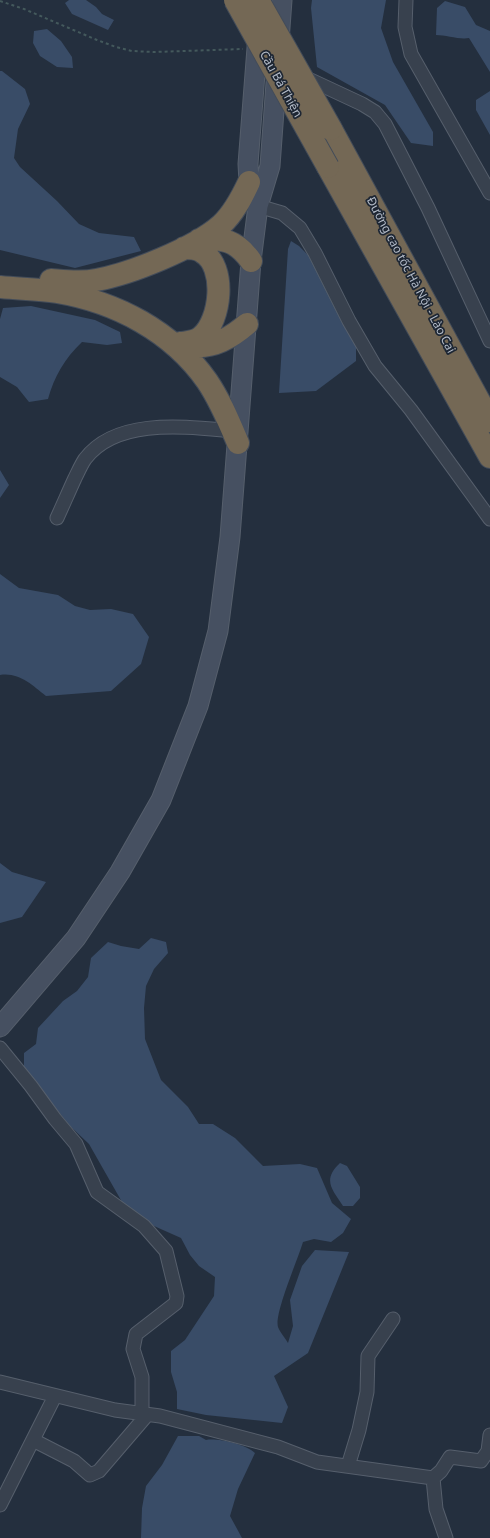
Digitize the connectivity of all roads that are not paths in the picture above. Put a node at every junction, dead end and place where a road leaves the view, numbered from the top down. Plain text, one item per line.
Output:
1 (235, 0) edge
2 (259, 0) edge
3 (282, 0) edge
4 (406, 0) edge
5 (277, 65) junction
6 (332, 129) joint
7 (328, 167) joint
8 (250, 182) junction
9 (490, 193) edge
10 (258, 206) junction
11 (192, 244) junction
12 (252, 261) junction
13 (0, 275) edge
14 (0, 287) edge
15 (247, 324) junction
16 (173, 340) junction
17 (490, 340) edge
18 (490, 421) edge
19 (235, 437) junction
20 (490, 457) edge
21 (57, 518) dead end
22 (490, 519) edge
23 (0, 1027) edge
24 (0, 1048) edge
25 (393, 1319) dead end
26 (0, 1382) edge
27 (55, 1396) junction
28 (145, 1414) junction
29 (490, 1435) edge
30 (33, 1440) junction
31 (348, 1466) junction
32 (433, 1478) junction
33 (0, 1505) edge
34 (446, 1538) edge

1 - 7 highway, Cầu Bá Thiện, bridge
2 - 6 highway, Cầu Bá Thiện, bridge
2 - 8 main road
3 - 5 main road
4 - 9 street
5 - 10 main road
5 - 17 street
6 - 18 highway, Đường cao tốc Hà Nội - Lào Cai
7 - 20 highway, Đường cao tốc Hà Nội - Lào Cai
8 - 10 main road
8 - 11 highway
10 - 12 main road
10 - 22 street
11 - 12 highway
11 - 13 highway
11 - 16 highway
12 - 15 main road
14 - 16 highway
15 - 16 highway
15 - 19 main road
16 - 19 highway
19 - 21 street
19 - 23 main road
24 - 28 street
25 - 31 street
26 - 27 street
27 - 28 street
27 - 30 street
28 - 30 street
28 - 31 street
29 - 32 street
30 - 33 street
31 - 32 street
32 - 34 street

